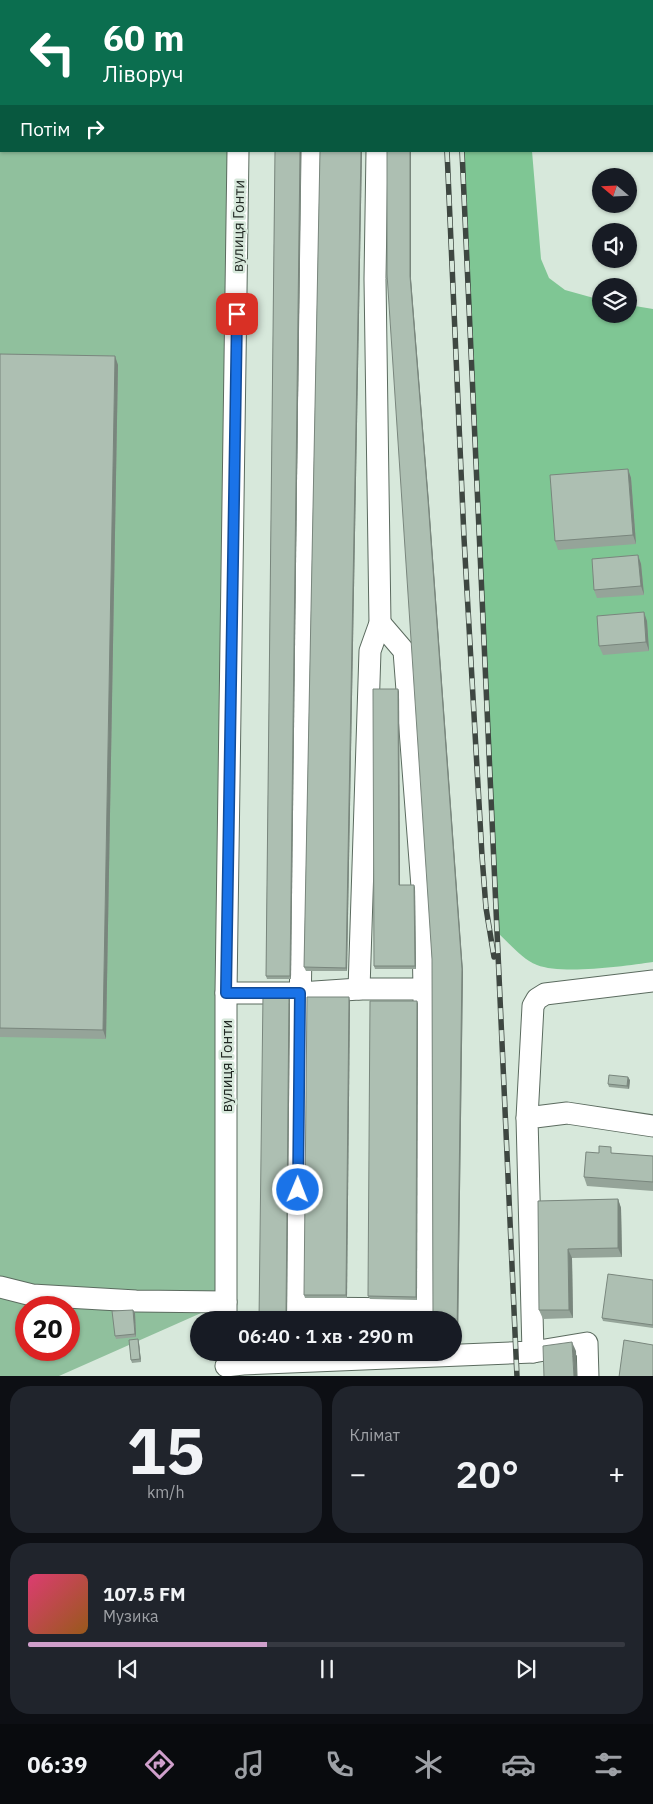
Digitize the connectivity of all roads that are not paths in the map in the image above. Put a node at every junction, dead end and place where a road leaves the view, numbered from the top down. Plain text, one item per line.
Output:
1 (238, 152) edge
2 (312, 152) edge
3 (377, 152) edge
4 (380, 623) junction
5 (653, 981) edge
6 (359, 988) junction
7 (424, 989) junction
8 (226, 993) junction
9 (300, 993) junction
10 (526, 1118) junction
11 (653, 1126) edge
12 (0, 1287) edge
13 (226, 1311) edge
14 (533, 1352) junction
15 (226, 1365) edge
16 (588, 1376) edge

1 - 8 street, вулиця Гонти
2 - 9 street
3 - 4 street
4 - 6 street
4 - 7 street
5 - 10 street
6 - 7 street
6 - 9 street
7 - 9 street
8 - 9 street
8 - 13 street, вулиця Гонти
10 - 11 street
10 - 14 street
12 - 13 street
14 - 15 street
14 - 16 street

